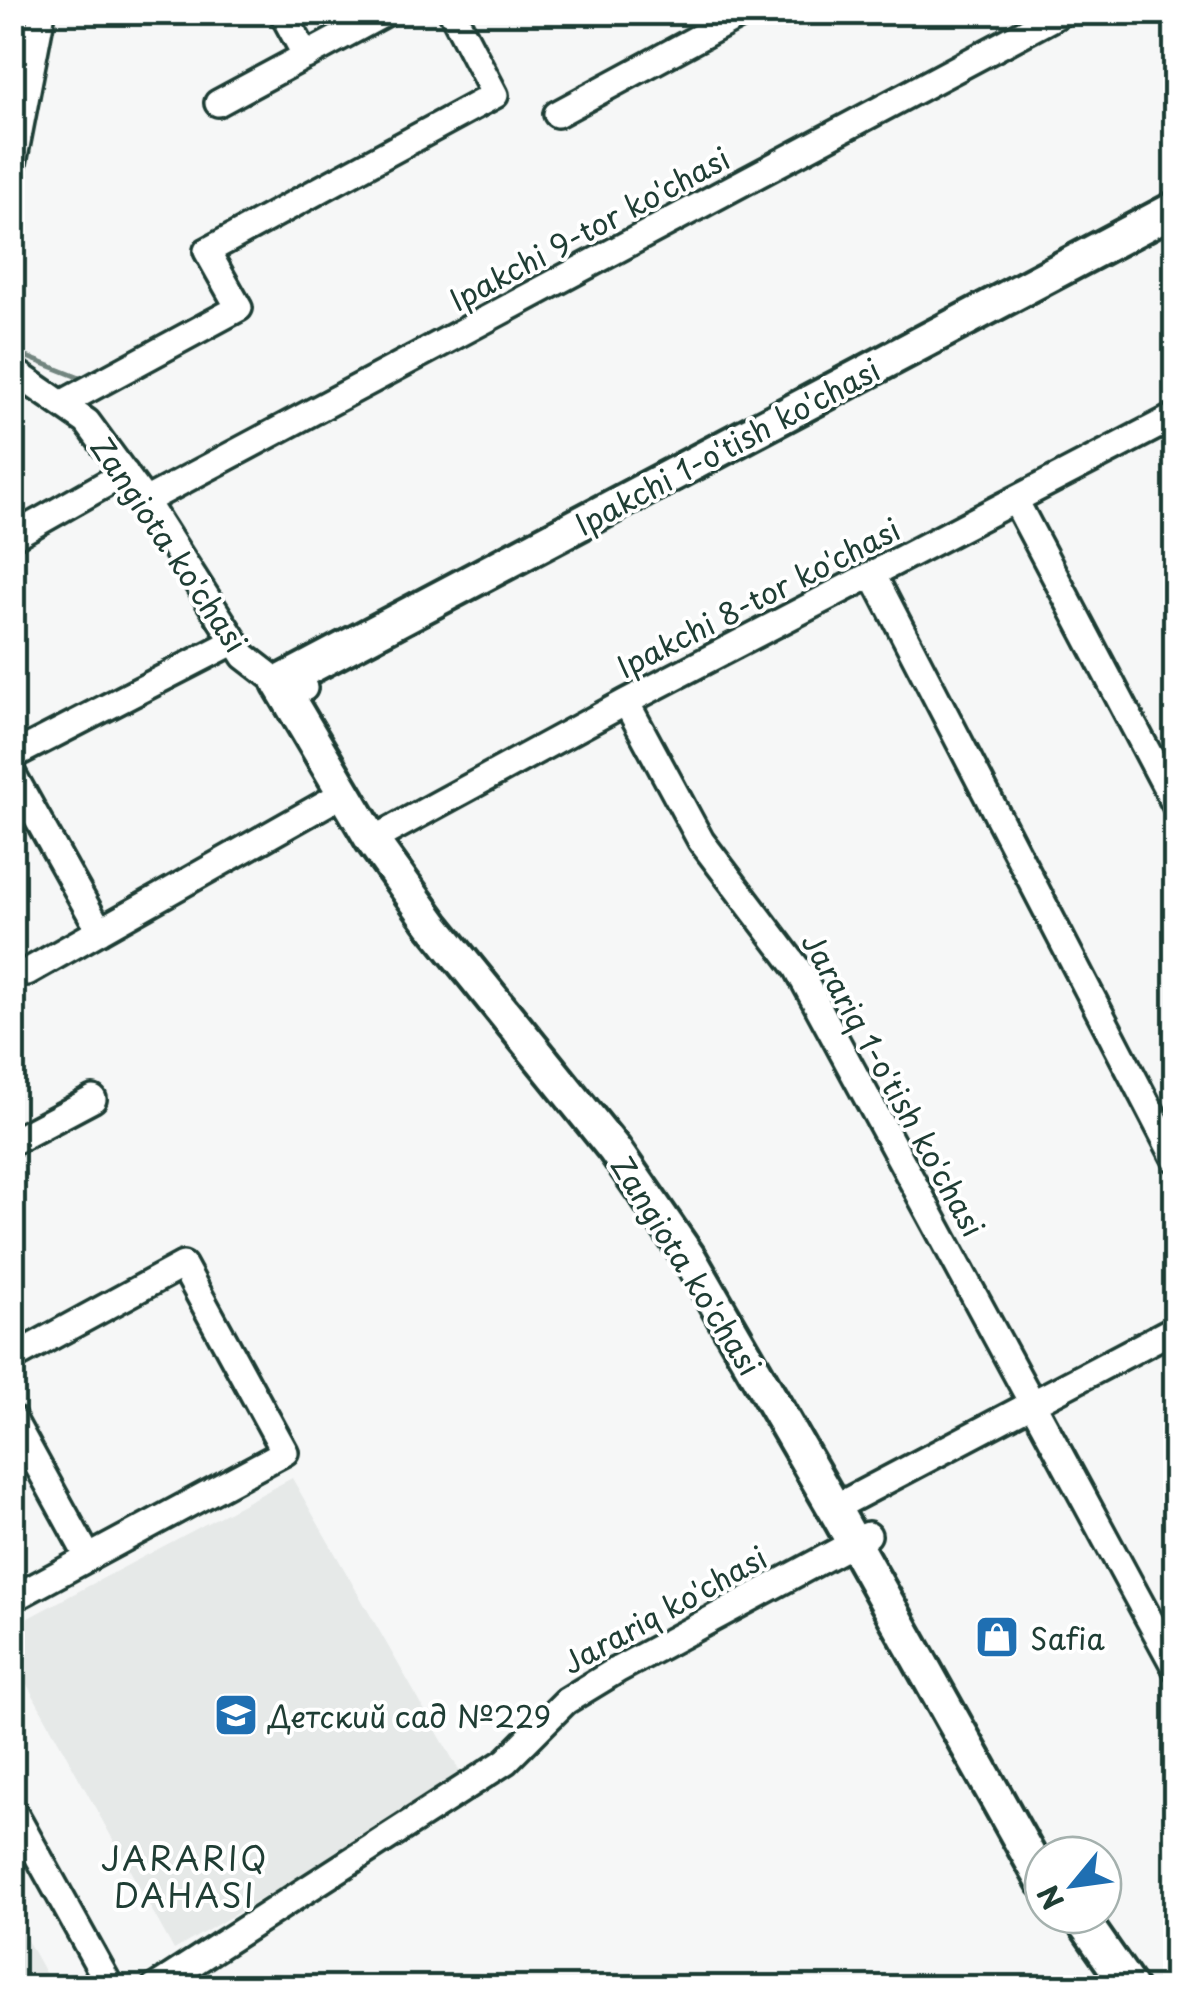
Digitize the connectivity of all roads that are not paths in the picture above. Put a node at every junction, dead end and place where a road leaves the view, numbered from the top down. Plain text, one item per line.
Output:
1 (42, 12) edge
2 (282, 12) edge
3 (386, 12) edge
4 (746, 12) edge
5 (1063, 12) edge
6 (453, 13) edge
7 (306, 56) junction
8 (218, 103) dead end
9 (558, 114) dead end
10 (12, 168) edge
11 (1176, 208) edge
12 (1176, 225) edge
13 (18, 382) edge
14 (63, 402) junction
15 (1176, 416) edge
16 (125, 472) junction
17 (145, 501) junction
18 (1016, 502) junction
19 (12, 537) edge
20 (872, 575) junction
21 (232, 642) junction
22 (292, 686) junction
23 (626, 702) junction
24 (12, 756) edge
25 (12, 772) edge
26 (344, 793) junction
27 (1176, 806) edge
28 (379, 837) junction
29 (100, 931) junction
30 (27, 972) dead end
31 (93, 1098) dead end
32 (12, 1142) edge
33 (1176, 1160) edge
34 (1176, 1328) edge
35 (12, 1358) edge
36 (1033, 1403) junction
37 (12, 1418) edge
38 (842, 1504) junction
39 (861, 1538) junction
40 (88, 1557) junction
41 (12, 1599) edge
42 (1176, 1670) edge
43 (12, 1808) edge
44 (1034, 1835) edge
45 (1023, 1843) edge
46 (1075, 1935) edge
47 (1093, 1935) edge
48 (111, 1988) edge
49 (154, 1988) edge
50 (1111, 1988) edge
51 (1130, 1988) edge

1 - 10 street
2 - 7 street
3 - 7 street
4 - 9 street
5 - 17 street, Ipakchi 9-tor ko'chasi
6 - 14 street
7 - 8 street
11 - 22 main road, Ipakchi 1-o'tish ko'chasi
12 - 22 main road, Ipakchi 1-o'tish ko'chasi
13 - 14 street, Zangiota ko'chasi
14 - 16 street, Zangiota ko'chasi
15 - 18 street, Ipakchi 8-tor ko'chasi
16 - 17 street, Zangiota ko'chasi
16 - 19 street
17 - 21 street, Zangiota ko'chasi
18 - 20 street, Ipakchi 8-tor ko'chasi
18 - 27 street
20 - 23 street, Ipakchi 8-tor ko'chasi
20 - 33 street
21 - 22 street, Zangiota ko'chasi
21 - 24 street
22 - 26 main road, Zangiota ko'chasi
22 - 28 main road, Zangiota ko'chasi
23 - 28 street, Ipakchi 8-tor ko'chasi
23 - 36 street, Jarariq 1-o'tish ko'chasi
25 - 29 street
26 - 28 main road, Zangiota ko'chasi
26 - 29 street
28 - 38 main road, Zangiota ko'chasi
29 - 30 street
31 - 32 street
34 - 36 street
35 - 40 street
36 - 38 street
36 - 42 street, Jarariq 1-o'tish ko'chasi
37 - 40 street
38 - 39 main road, Zangiota ko'chasi
39 - 44 main road, Zangiota ko'chasi
39 - 45 main road, Zangiota ko'chasi
39 - 49 street, Jarariq ko'chasi
40 - 41 street
43 - 48 street
46 - 50 main road
47 - 51 main road

